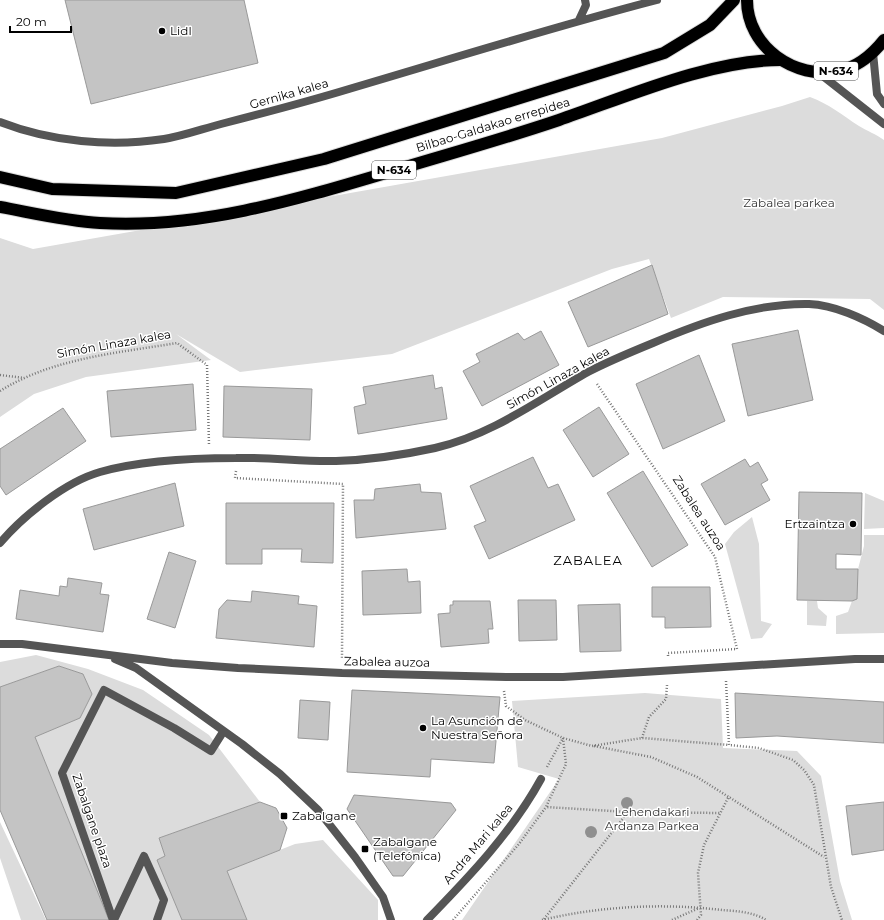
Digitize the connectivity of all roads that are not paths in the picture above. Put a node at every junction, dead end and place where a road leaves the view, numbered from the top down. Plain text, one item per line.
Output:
1 (585, 0) edge
2 (656, 0) edge
3 (734, 0) edge
4 (747, 0) edge
5 (579, 20) junction
6 (884, 40) edge
7 (873, 53) junction
8 (780, 60) junction
9 (819, 73) junction
10 (884, 104) edge
11 (0, 122) edge
12 (884, 124) edge
13 (0, 177) edge
14 (0, 207) edge
15 (884, 331) edge
16 (0, 543) edge
17 (0, 644) edge
18 (105, 656) junction
19 (884, 659) edge
20 (223, 732) junction
21 (541, 779) road end
22 (114, 920) edge
23 (157, 920) edge
24 (391, 920) edge
25 (427, 920) edge

1 - 5 street
2 - 5 street, Gernika kalea
3 - 13 highway, Bilbao-Galdakao errepidea / N-634
4 - 8 highway, Bilbao-Galdakao errepidea / N-634
5 - 11 street, Gernika kalea
6 - 7 highway, Bilbao-Galdakao errepidea / N-634
7 - 9 highway, Bilbao-Galdakao errepidea / N-634
7 - 10 street
8 - 9 highway, Bilbao-Galdakao errepidea / N-634
8 - 14 highway, Bilbao-Galdakao errepidea / N-634
9 - 12 street
15 - 16 street, Simón Linaza kalea
17 - 18 street
18 - 19 street, Zabalea auzoa
18 - 20 street
20 - 22 street, Zabalgane plaza
20 - 24 street
21 - 25 street, Andra Mari kalea
22 - 23 street, Zabalgane plaza

